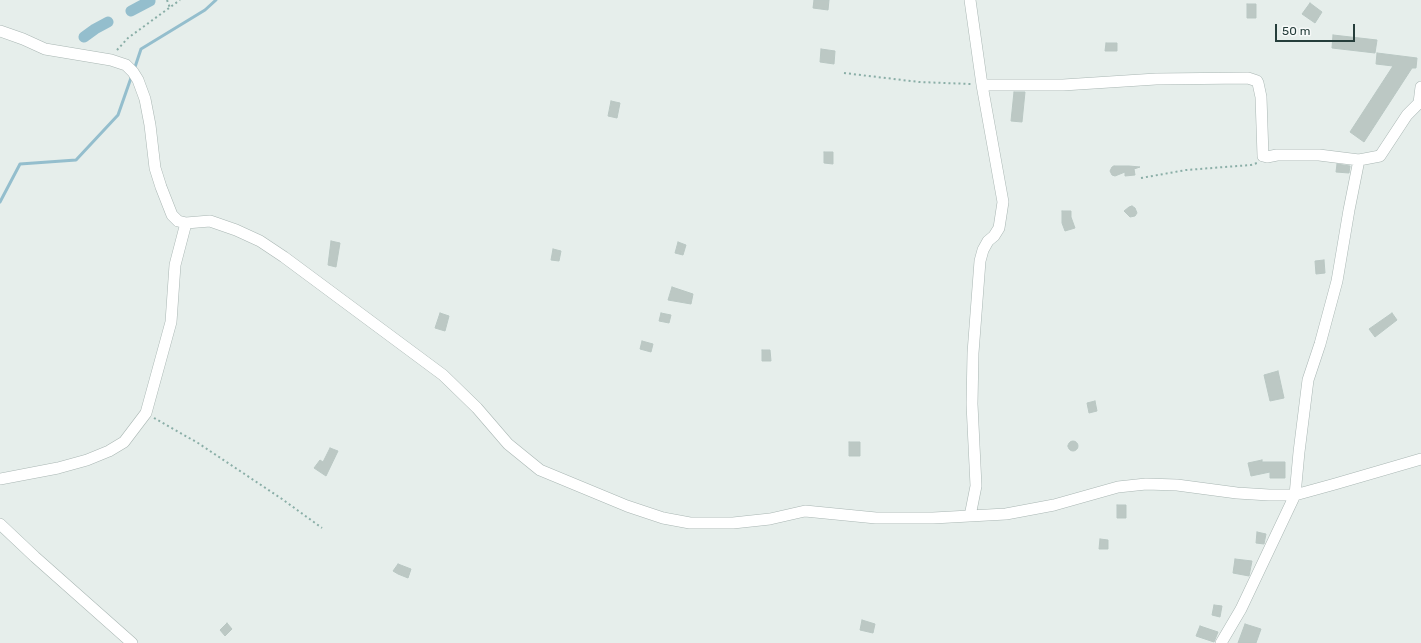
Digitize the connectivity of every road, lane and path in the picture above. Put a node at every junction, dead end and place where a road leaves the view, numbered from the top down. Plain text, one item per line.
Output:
1 (167, 0) edge
2 (180, 0) edge
3 (970, 0) edge
4 (170, 8) junction
5 (0, 31) edge
6 (111, 60) junction
7 (844, 73) dead end
8 (982, 85) junction
9 (1421, 87) edge
10 (1420, 103) edge
11 (1263, 156) junction
12 (1359, 160) junction
13 (1141, 178) dead end
14 (186, 223) junction
15 (146, 413) junction
16 (1421, 459) edge
17 (0, 479) edge
18 (1295, 495) junction
19 (970, 516) junction
20 (0, 524) edge
21 (322, 528) dead end
22 (132, 643) edge
23 (1221, 643) edge

1 - 4 path
2 - 4 path
3 - 8 street
4 - 6 path
5 - 6 street
6 - 14 street
7 - 8 path
8 - 11 street
8 - 19 street
9 - 10 street
10 - 12 street
11 - 12 street
11 - 13 path
12 - 18 street
14 - 15 street
14 - 19 street
15 - 17 street
15 - 21 path
16 - 18 street
18 - 19 street
18 - 23 street
20 - 22 street

